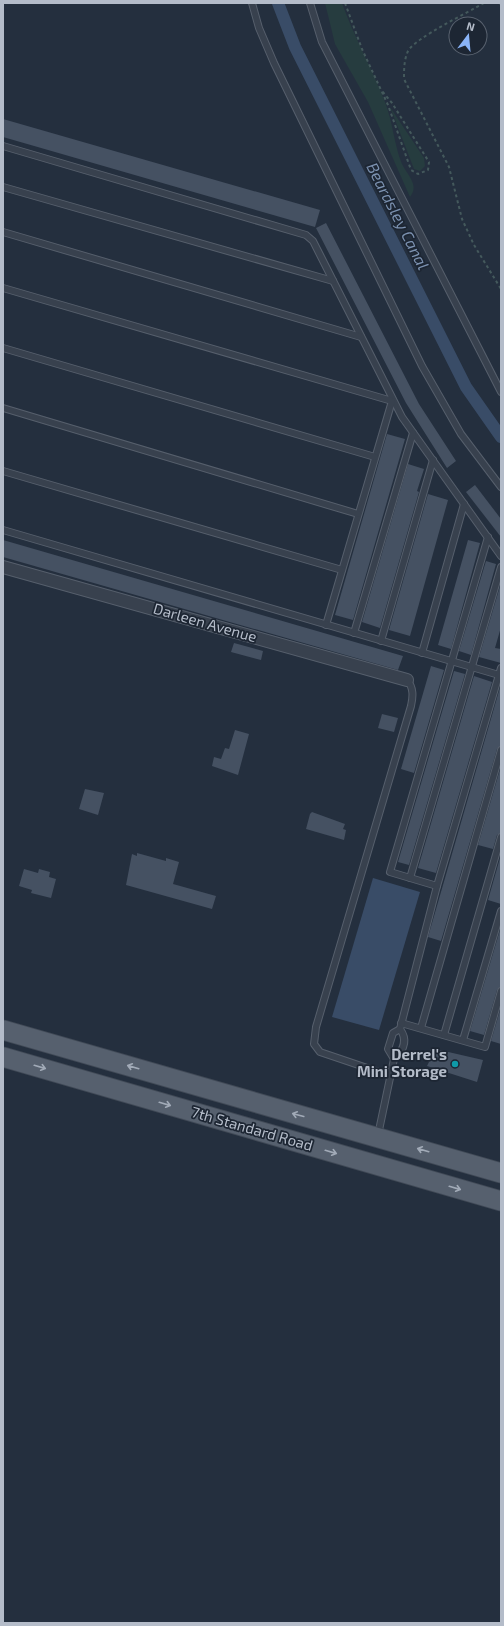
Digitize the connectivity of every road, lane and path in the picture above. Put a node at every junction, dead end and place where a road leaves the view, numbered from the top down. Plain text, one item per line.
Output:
1 (252, 3) edge
2 (310, 3) edge
3 (344, 3) edge
4 (484, 3) edge
5 (382, 91) junction
6 (3, 146) edge
7 (3, 187) edge
8 (3, 232) edge
9 (333, 281) junction
10 (3, 288) edge
11 (501, 289) edge
12 (361, 337) junction
13 (3, 348) edge
14 (501, 392) edge
15 (392, 401) junction
16 (3, 408) edge
17 (413, 433) junction
18 (375, 457) junction
19 (433, 460) junction
20 (3, 471) edge
21 (501, 487) edge
22 (464, 504) junction
23 (358, 514) junction
24 (3, 530) edge
25 (488, 538) junction
26 (501, 556) edge
27 (3, 567) edge
28 (501, 567) edge
29 (342, 570) junction
30 (326, 625) junction
31 (354, 633) junction
32 (381, 641) junction
33 (422, 653) junction
34 (451, 661) junction
35 (472, 667) junction
36 (501, 668) edge
37 (499, 675) junction
38 (407, 680) joint
39 (501, 750) edge
40 (501, 837) edge
41 (410, 878) junction
42 (437, 886) junction
43 (501, 911) edge
44 (501, 991) edge
45 (401, 1026) junction
46 (421, 1028) junction
47 (3, 1030) edge
48 (444, 1035) junction
49 (463, 1040) junction
50 (3, 1056) edge
51 (394, 1059) junction
52 (391, 1076) junction
53 (378, 1137) junction
54 (501, 1173) edge
55 (501, 1201) edge

1 - 21 lane
2 - 14 lane
3 - 5 path
4 - 11 path
5 - 5 path
6 - 9 lane
7 - 9 lane
8 - 12 lane
9 - 12 lane
10 - 15 lane
12 - 15 lane
13 - 18 lane
15 - 17 lane
15 - 18 lane
16 - 23 lane
17 - 19 lane
17 - 31 lane
18 - 23 lane
19 - 22 lane
19 - 32 lane
20 - 29 lane
22 - 25 lane
22 - 33 lane
23 - 29 lane
24 - 30 lane
25 - 26 lane
25 - 34 lane
27 - 38 street, Darleen Avenue
28 - 35 lane
29 - 30 lane
30 - 31 lane
31 - 32 lane
32 - 33 lane
33 - 34 lane
34 - 35 lane
34 - 41 lane
35 - 37 lane
35 - 41 lane
36 - 37 lane
37 - 42 lane
38 - 52 lane
39 - 46 lane
40 - 48 lane
41 - 42 lane
42 - 45 lane
43 - 49 lane
44 - 49 lane
45 - 46 lane
45 - 51 lane
45 - 51 lane
46 - 48 lane
53 -> 47 main road, 7th Standard Road
48 - 49 lane
50 -> 55 main road, 7th Standard Road
51 - 52 lane
52 - 53 lane
54 -> 53 main road, 7th Standard Road

